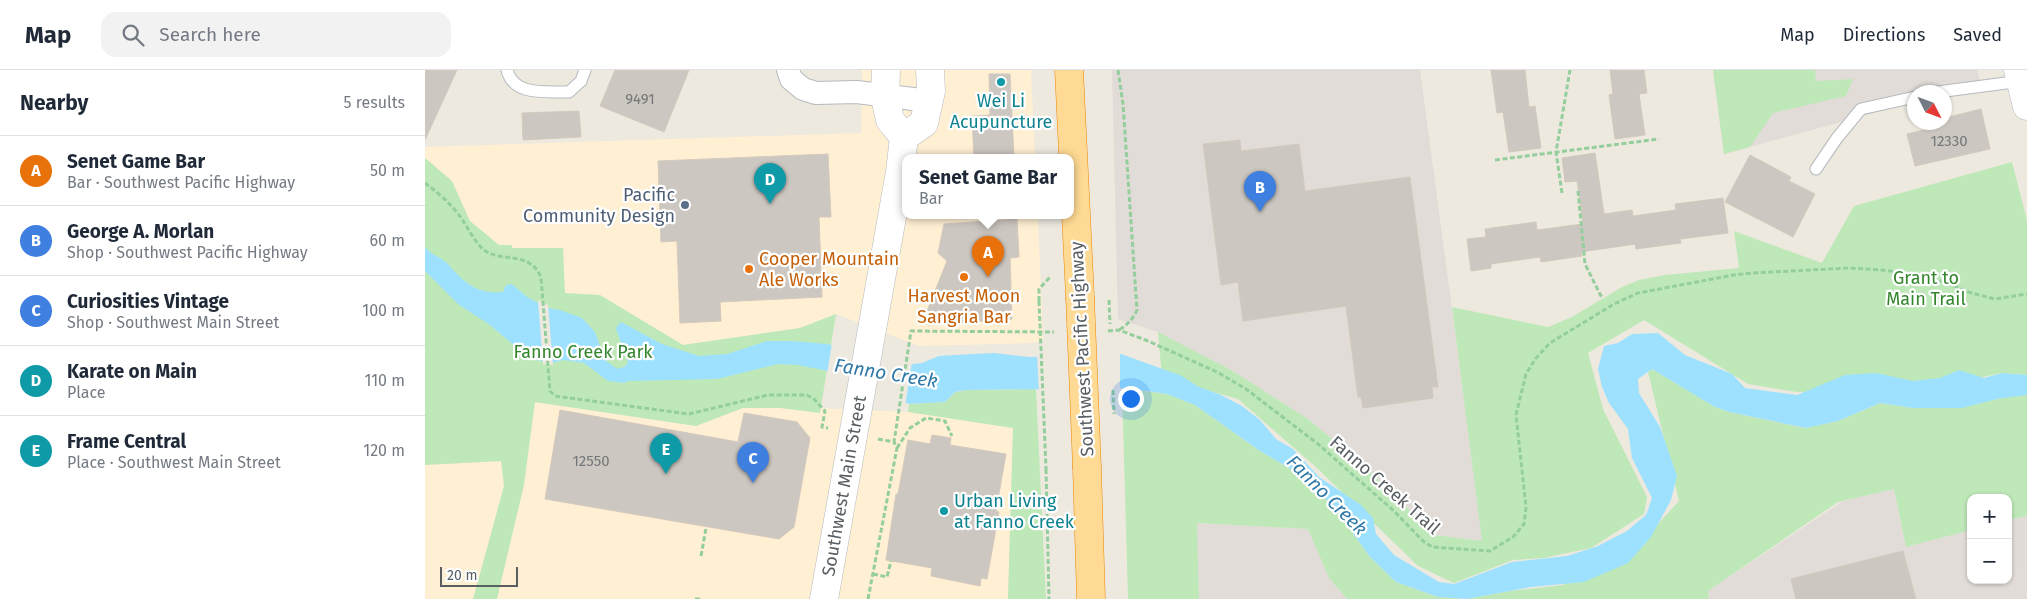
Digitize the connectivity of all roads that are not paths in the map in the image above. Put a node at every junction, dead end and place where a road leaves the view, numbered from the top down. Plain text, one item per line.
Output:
1 (507, 70) edge
2 (585, 70) edge
3 (788, 70) edge
4 (886, 70) edge
5 (930, 70) edge
6 (1069, 70) edge
7 (2022, 86) edge
8 (1952, 91) edge
9 (885, 97) junction
10 (1907, 99) edge
11 (929, 101) junction
12 (904, 137) junction
13 (902, 154) edge
14 (902, 154) edge
15 (1073, 154) edge
16 (1816, 169) dead end
17 (1074, 173) edge
18 (824, 599) edge
19 (1091, 599) edge

1 - 2 lane
3 - 9 street
4 - 9 street
5 - 11 street
6 - 15 highway, Southwest Pacific Highway, bridge
7 - 8 lane
9 - 11 street
9 - 12 street
10 - 16 lane
11 - 12 street
12 - 13 street, Southwest Main Street
14 - 18 street, Southwest Main Street
17 - 19 highway, Southwest Pacific Highway, bridge

